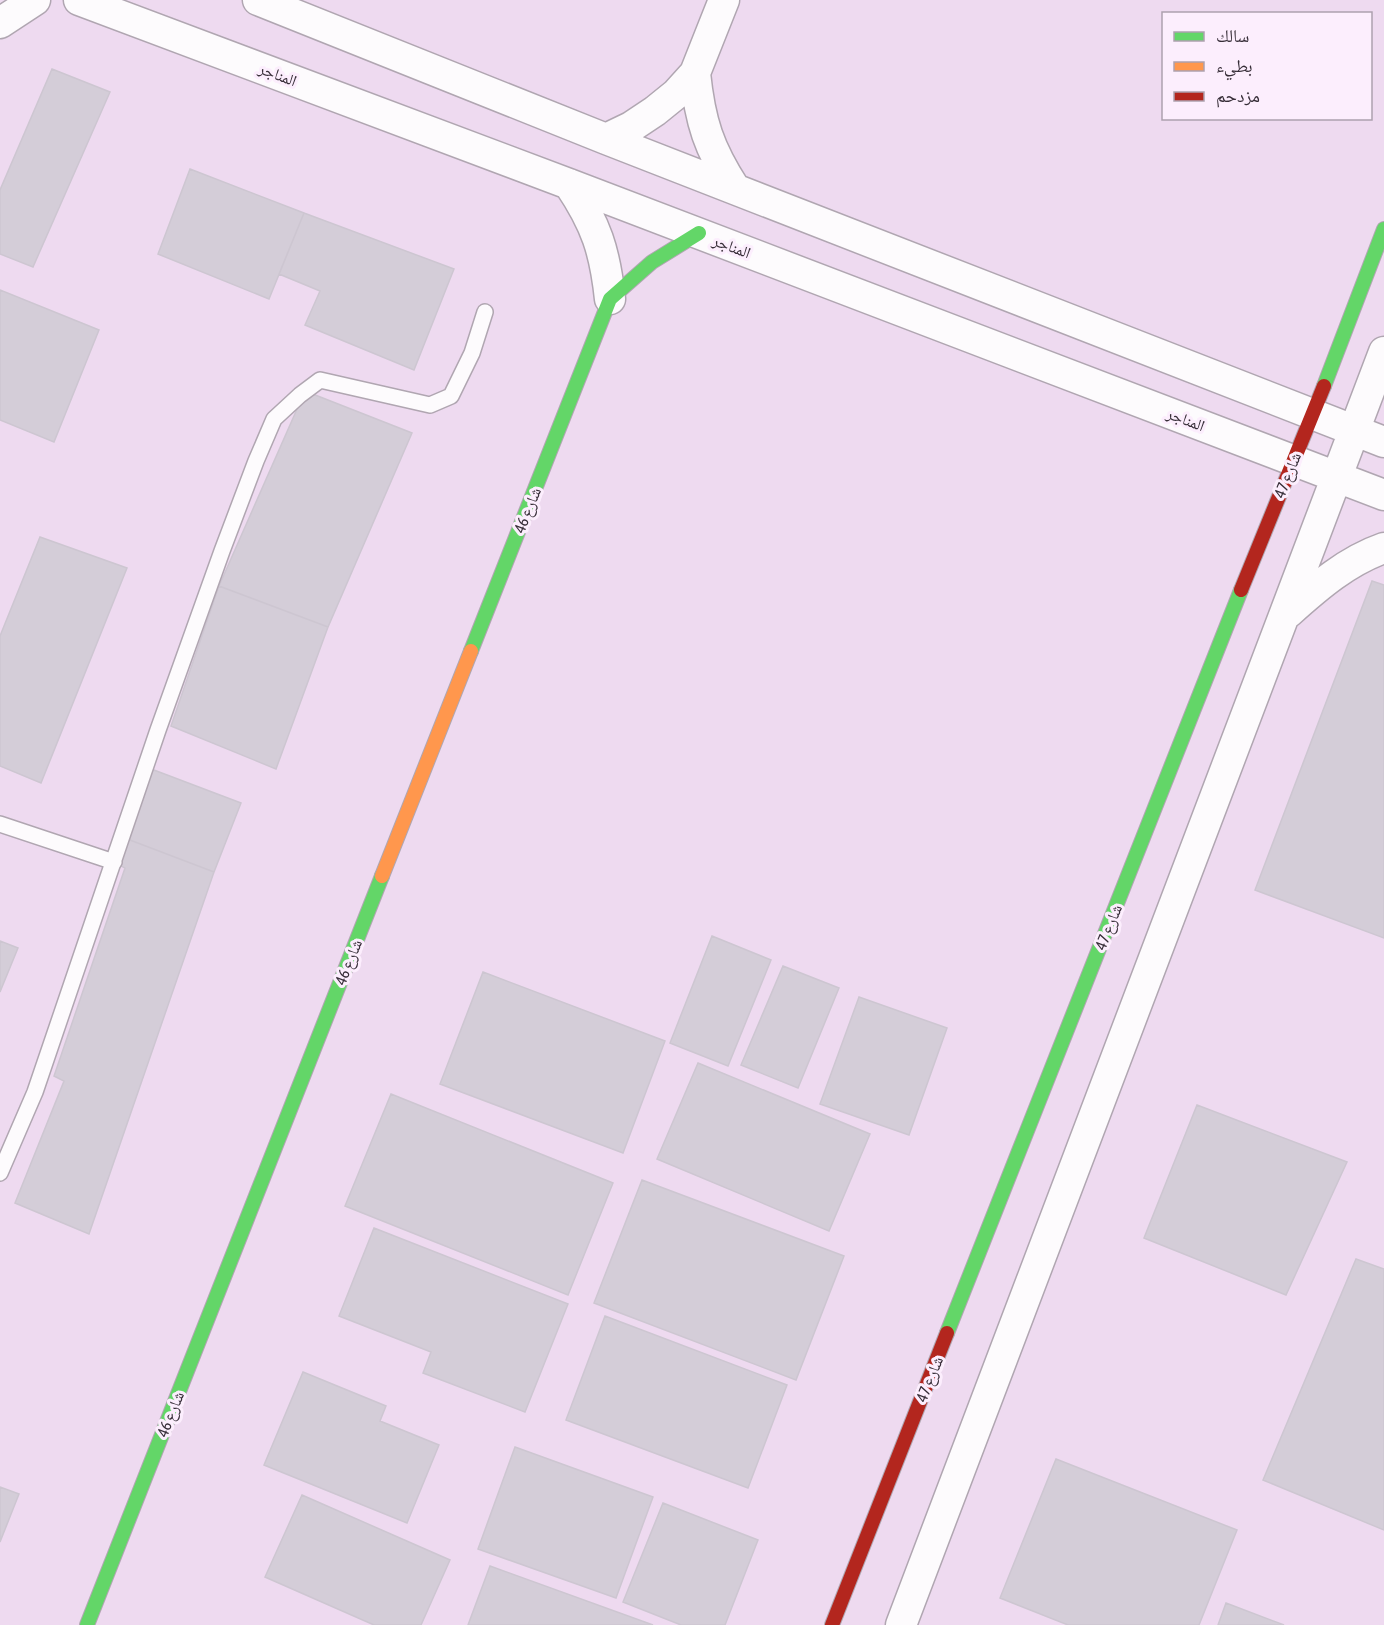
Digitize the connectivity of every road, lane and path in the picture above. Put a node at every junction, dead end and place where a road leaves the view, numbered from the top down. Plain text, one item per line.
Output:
1 (34, 0) edge
2 (79, 0) edge
3 (258, 0) edge
4 (724, 0) edge
5 (0, 22) edge
6 (695, 74) junction
7 (606, 139) junction
8 (569, 184) junction
9 (735, 189) junction
10 (1384, 229) edge
11 (699, 233) junction
12 (610, 299) junction
13 (485, 312) dead end
14 (1384, 352) edge
15 (1313, 414) junction
16 (1354, 431) junction
17 (1384, 442) edge
18 (1293, 460) junction
19 (1337, 477) junction
20 (1384, 495) edge
21 (1384, 548) edge
22 (1285, 616) junction
23 (0, 824) edge
24 (114, 861) junction
25 (0, 1173) edge
26 (87, 1625) edge
27 (832, 1625) edge
28 (901, 1625) edge

1 - 5 street
2 - 8 street, المناجر
3 - 7 street
4 - 6 street
6 - 7 street
6 - 9 street
7 - 9 street
8 - 11 street, المناجر
8 - 12 street, شارع 46
9 - 15 street
10 - 15 street, شارع 47
11 - 12 street, شارع 46
11 - 18 street, المناجر
12 - 26 street, شارع 46
13 - 24 lane
14 - 16 street
15 - 16 street
15 - 18 street, شارع 47
16 - 17 street
16 - 19 street
18 - 19 street, المناجر
18 - 27 street, شارع 47
19 - 20 street, المناجر
19 - 22 street
21 - 22 street
22 - 28 street
23 - 24 lane
24 - 25 lane

